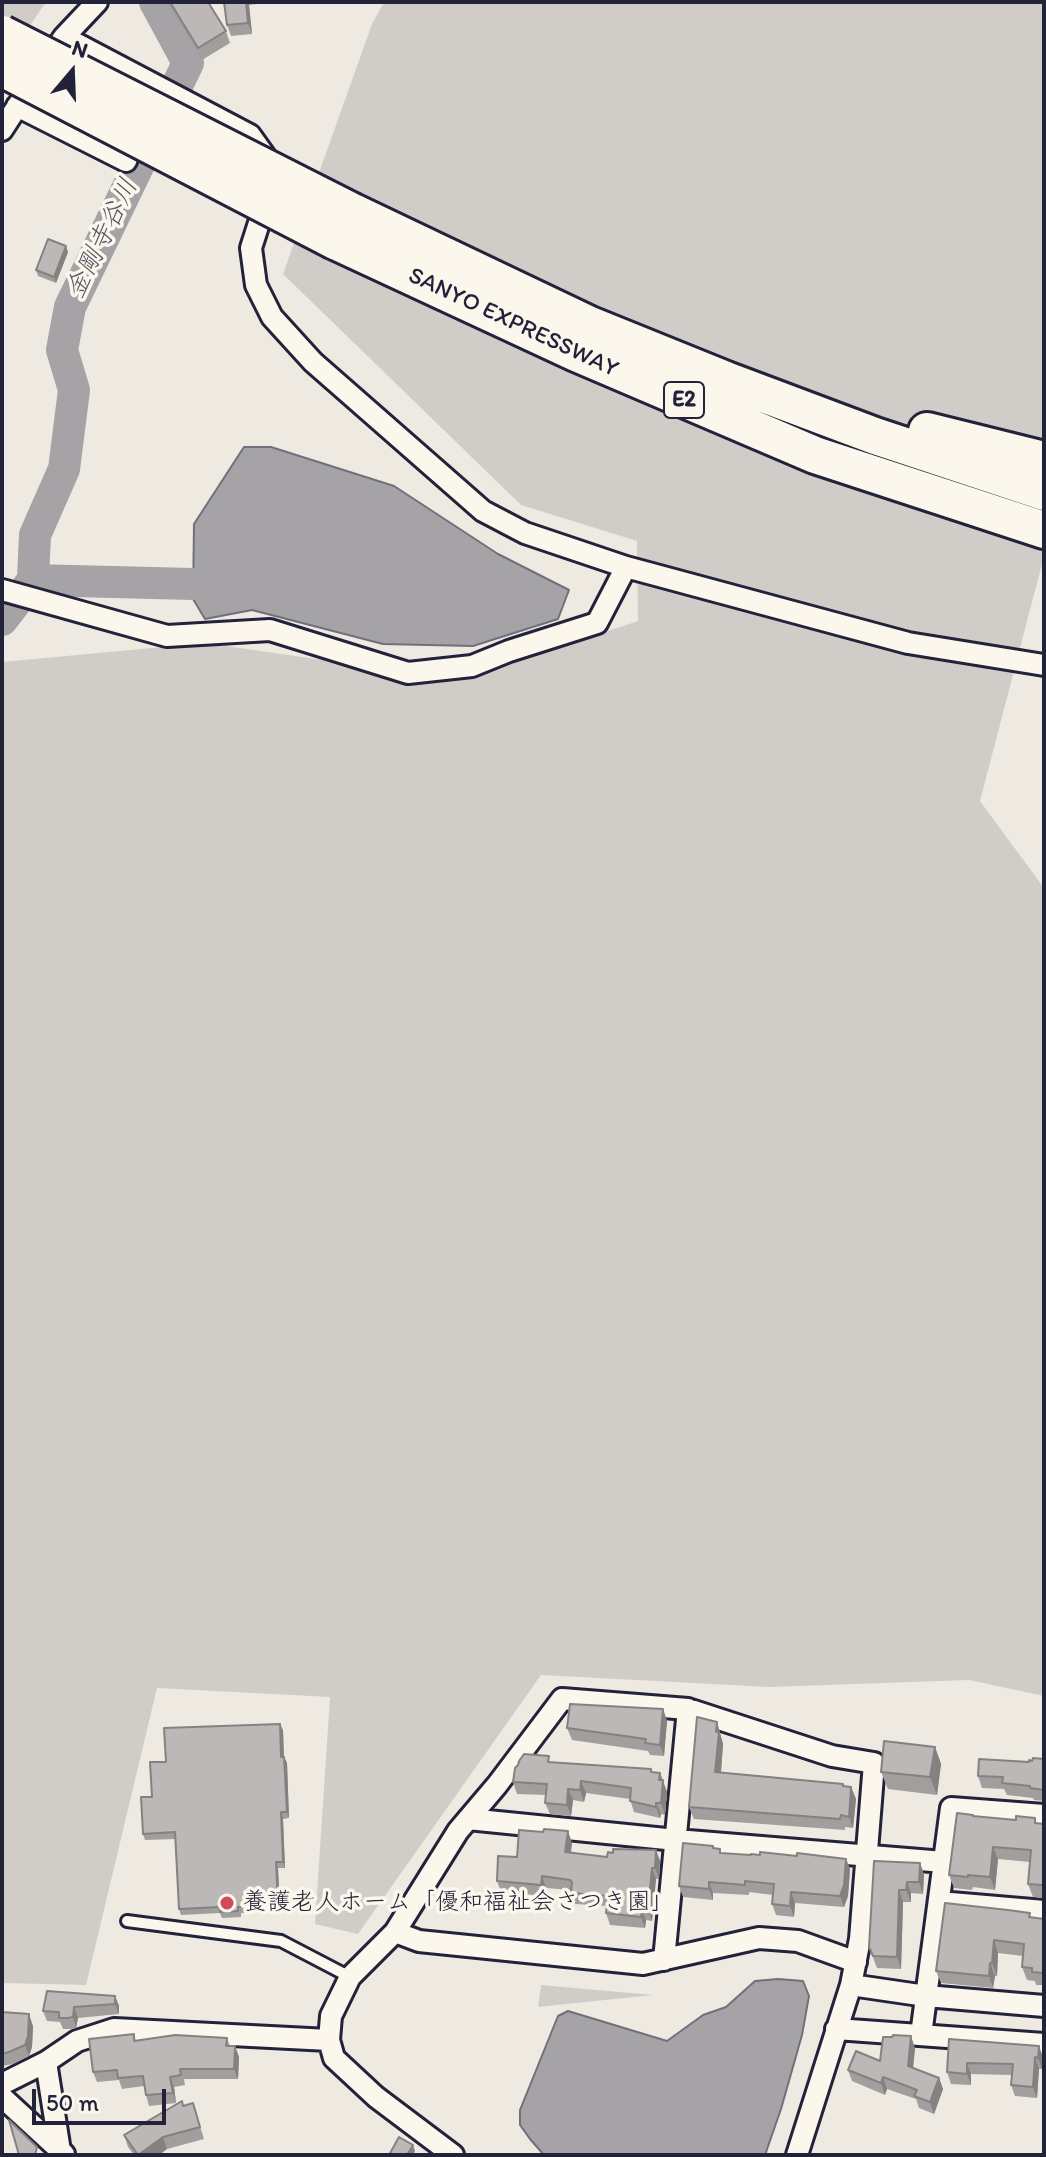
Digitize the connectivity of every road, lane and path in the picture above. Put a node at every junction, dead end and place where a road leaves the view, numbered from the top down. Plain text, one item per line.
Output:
1 (97, 2) edge
2 (2, 34) edge
3 (64, 37) junction
4 (2, 68) edge
5 (154, 85) junction
6 (17, 106) junction
7 (2, 130) edge
8 (344, 227) junction
9 (590, 325) junction
10 (815, 455) junction
11 (1044, 460) edge
12 (1044, 492) edge
13 (1044, 530) edge
14 (1044, 554) edge
15 (626, 567) junction
16 (2, 590) edge
17 (1044, 665) edge
18 (688, 1709) junction
19 (1044, 1815) edge
20 (468, 1819) junction
21 (676, 1840) junction
22 (867, 1856) junction
23 (944, 1862) junction
24 (939, 1902) junction
25 (1044, 1911) edge
26 (127, 1921) dead end
27 (395, 1932) junction
28 (664, 1960) junction
29 (856, 1962) junction
30 (350, 1977) junction
31 (851, 1985) junction
32 (926, 1996) junction
33 (1044, 2006) edge
34 (836, 2029) junction
35 (921, 2035) junction
36 (329, 2040) junction
37 (1044, 2044) edge
38 (46, 2062) junction
39 (2, 2084) edge
40 (2, 2097) edge
41 (62, 2154) edge
42 (453, 2155) edge
43 (797, 2155) edge

1 - 3 street
2 - 8 highway, SANYO EXPRESSWAY / E2, bridge
3 - 5 street
3 - 6 street
4 - 8 highway, SANYO EXPRESSWAY / E2, bridge
5 - 6 street
5 - 15 street
6 - 7 street
8 - 9 highway, SANYO EXPRESSWAY / E2
8 - 10 highway, SANYO EXPRESSWAY / E2
9 - 11 highway
9 - 12 highway, SANYO EXPRESSWAY / E2
10 - 13 highway, SANYO EXPRESSWAY / E2
10 - 14 highway
15 - 16 street
15 - 17 street
18 - 20 street
18 - 21 street
18 - 22 street
19 - 23 street
20 - 21 street
20 - 27 street
21 - 22 street
21 - 28 street
22 - 23 street
22 - 29 street
23 - 24 street
24 - 25 street
24 - 32 street
26 - 30 lane
27 - 28 street
27 - 30 street
28 - 29 street
29 - 31 street
30 - 36 street
31 - 32 street
31 - 34 street
32 - 33 street
32 - 35 street
34 - 35 street
34 - 43 street
35 - 37 street
36 - 38 street
36 - 42 street
38 - 39 street
38 - 41 street
40 - 41 street

